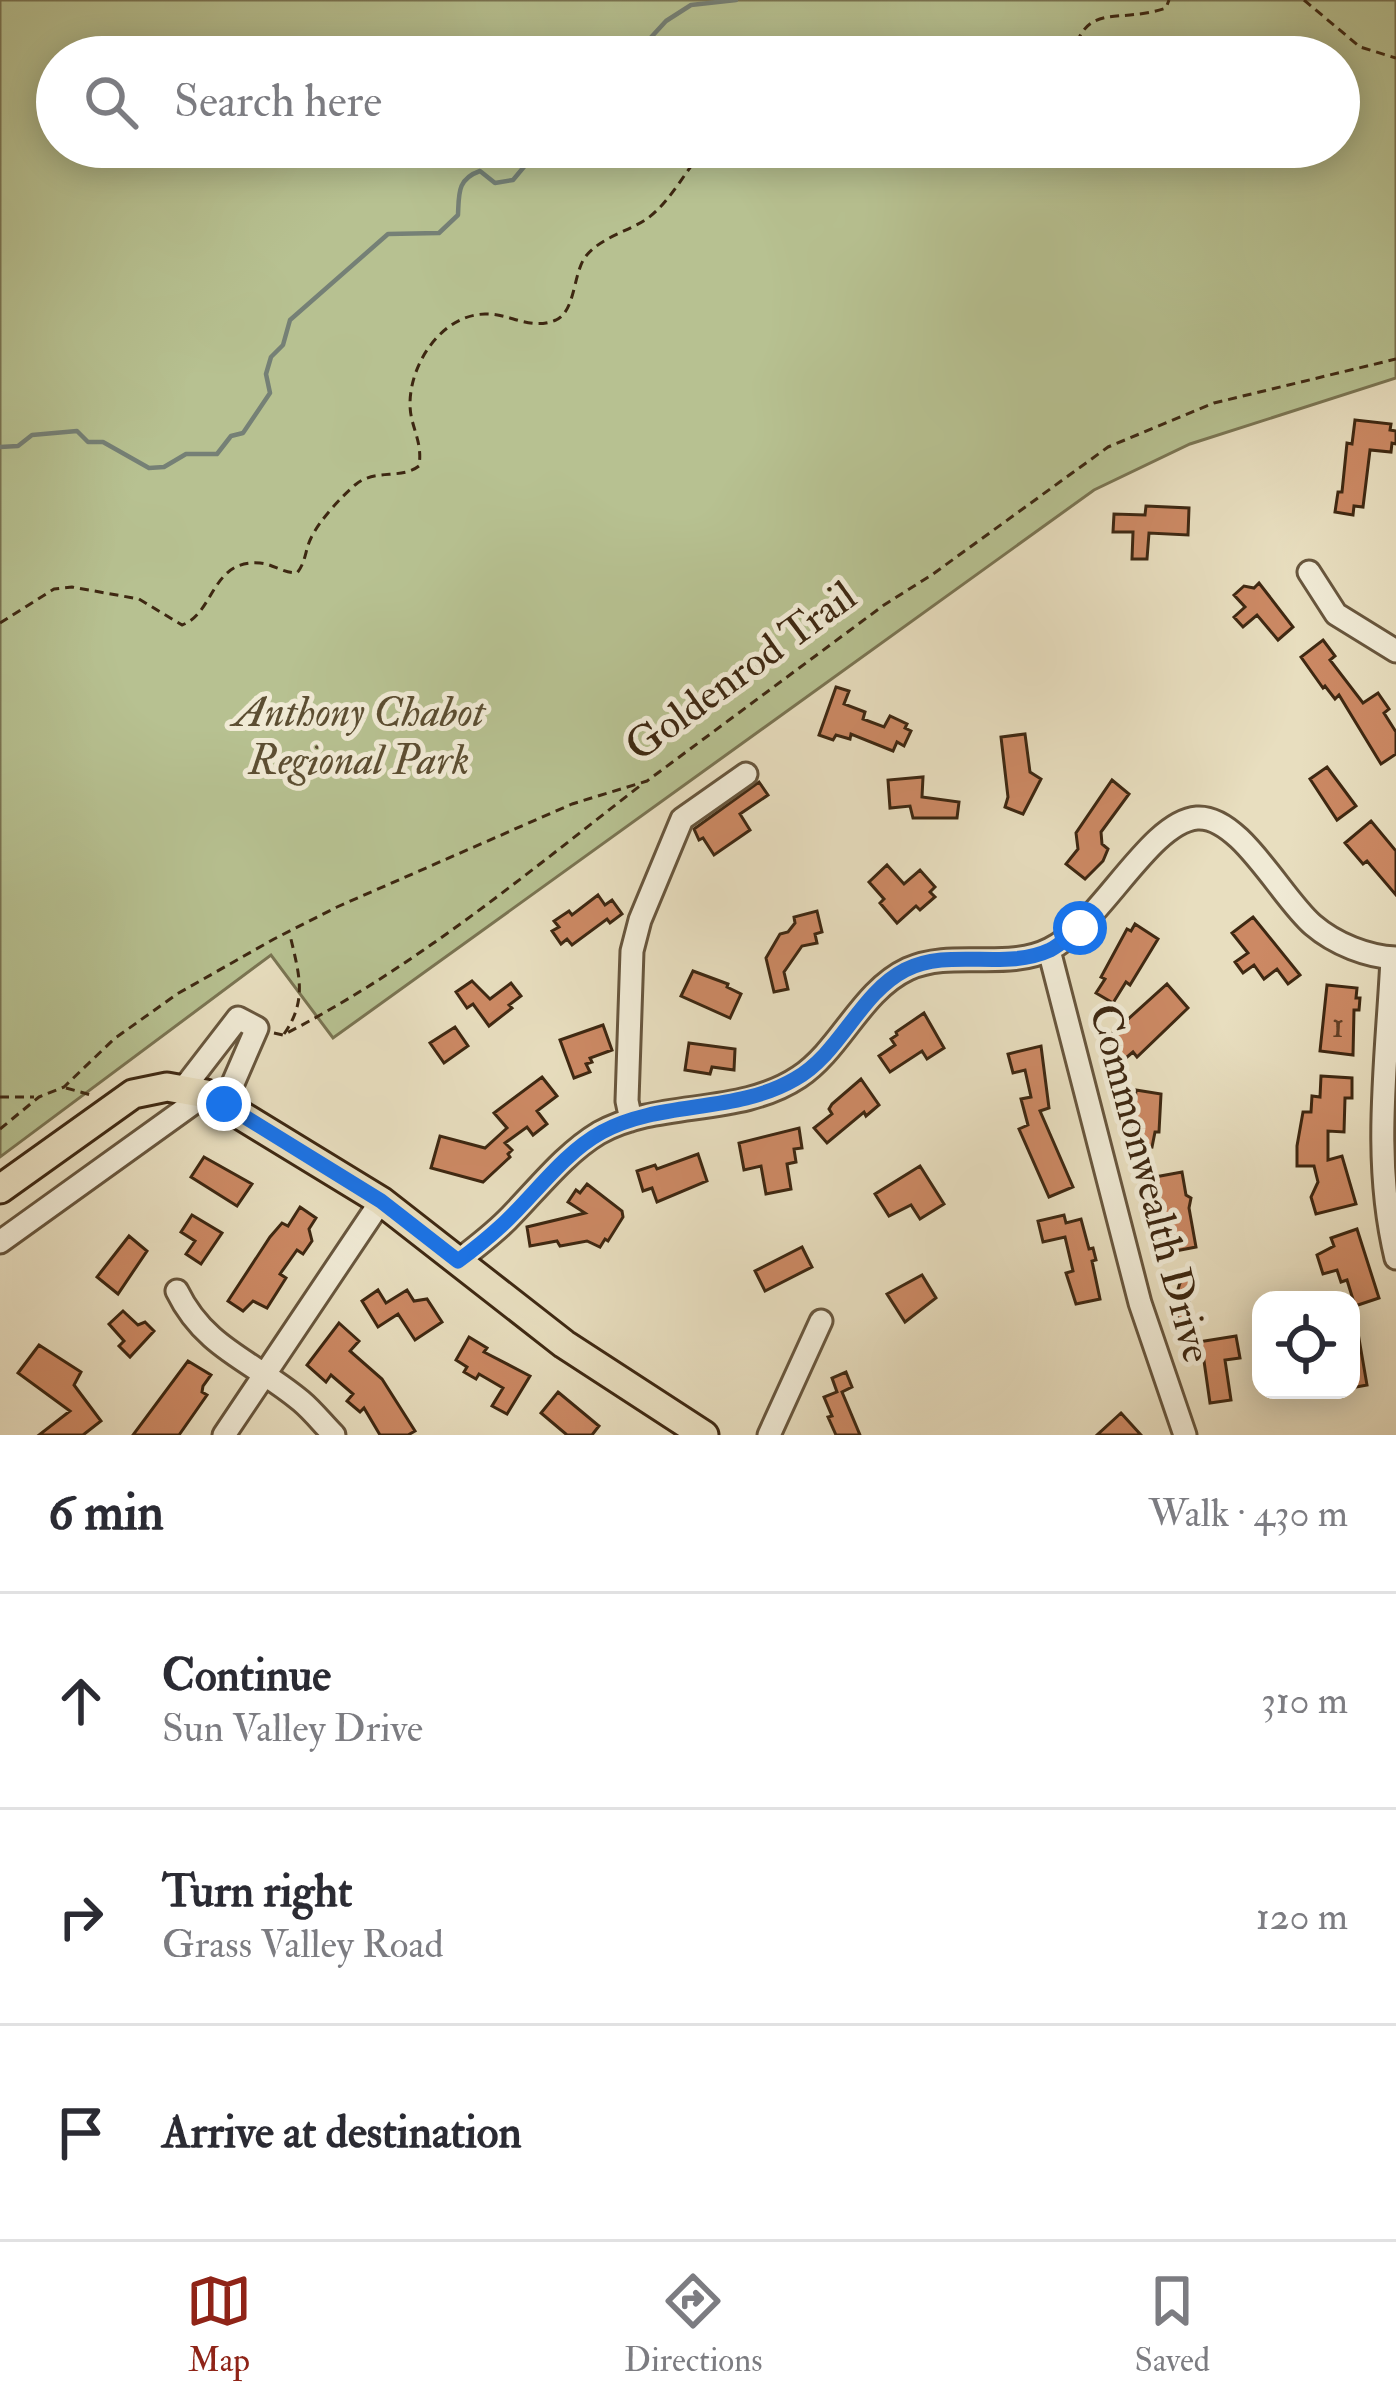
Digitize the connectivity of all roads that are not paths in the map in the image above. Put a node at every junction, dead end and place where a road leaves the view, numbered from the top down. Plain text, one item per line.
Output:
1 (1309, 572) dead end
2 (1396, 651) edge
3 (746, 774) dead end
4 (1049, 950) junction
5 (1394, 959) edge
6 (205, 1096) junction
7 (631, 1120) junction
8 (0, 1189) edge
9 (381, 1201) junction
10 (0, 1242) edge
11 (1396, 1258) edge
12 (458, 1261) junction
13 (177, 1291) dead end
14 (821, 1321) dead end
15 (262, 1374) junction
16 (224, 1435) edge
17 (334, 1435) edge
18 (704, 1435) edge
19 (769, 1435) edge
20 (1185, 1435) edge

1 - 2 street
3 - 7 street
4 - 5 street
4 - 7 street
4 - 20 street, Commonwealth Drive
5 - 11 street
6 - 6 street
6 - 8 main road
6 - 9 main road
6 - 10 street
7 - 12 street
9 - 12 main road
9 - 15 street
12 - 18 main road
13 - 15 street
14 - 19 street
15 - 16 street
15 - 17 street

